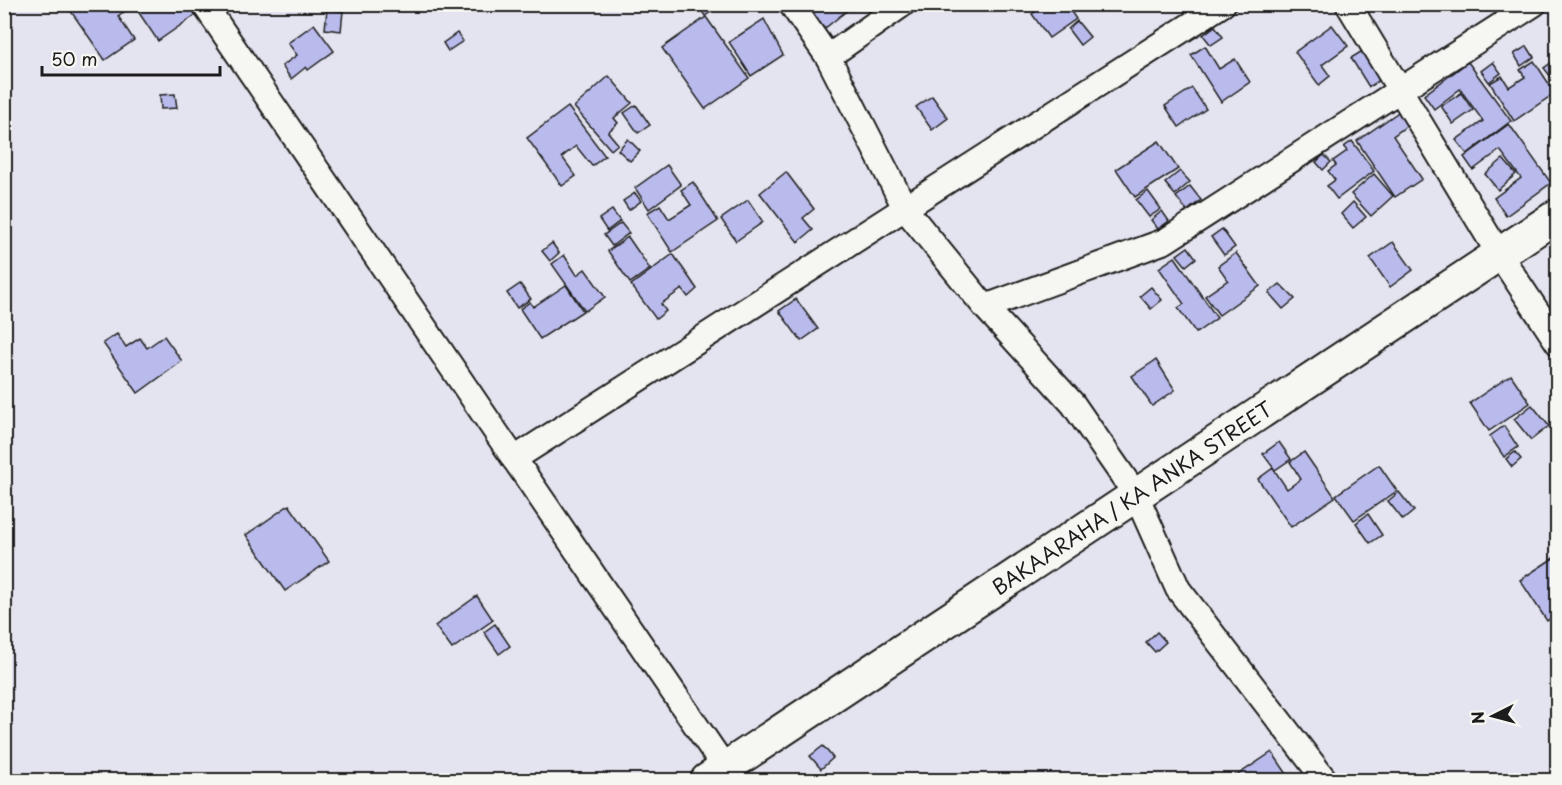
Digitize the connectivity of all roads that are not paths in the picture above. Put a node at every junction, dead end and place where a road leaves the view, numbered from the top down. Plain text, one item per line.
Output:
1 (204, 4) edge
2 (791, 4) edge
3 (903, 4) edge
4 (1223, 4) edge
5 (1348, 4) edge
6 (1534, 4) edge
7 (828, 57) junction
8 (1400, 90) junction
9 (906, 210) junction
10 (1557, 215) edge
11 (1499, 254) junction
12 (985, 307) junction
13 (1557, 343) edge
14 (514, 459) junction
15 (1136, 495) junction
16 (716, 774) edge
17 (1325, 780) edge

1 - 14 street
2 - 7 street
3 - 7 street
4 - 9 street
5 - 8 street
6 - 8 street
7 - 9 street
8 - 11 street
8 - 12 street
9 - 12 street
9 - 14 street
10 - 11 street, BAKAARAHA / KA ANKA STREET
11 - 13 street
11 - 15 street, BAKAARAHA / KA ANKA STREET
12 - 15 street
14 - 16 street
15 - 16 street, BAKAARAHA / KA ANKA STREET
15 - 17 street

